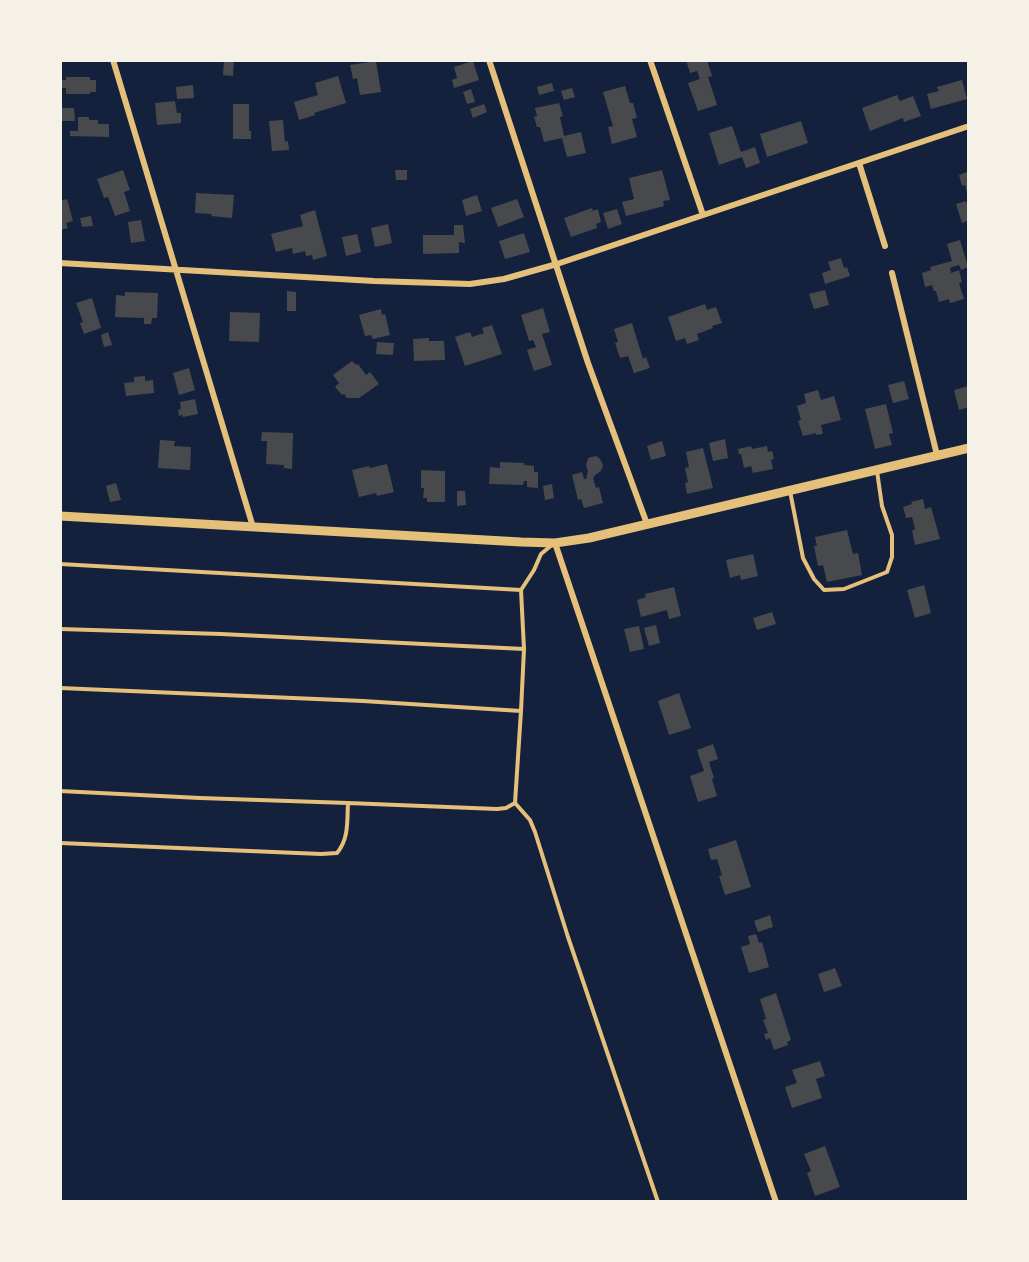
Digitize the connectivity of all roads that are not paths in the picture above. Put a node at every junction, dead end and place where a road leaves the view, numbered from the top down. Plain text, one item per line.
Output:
1 (113, 60) edge
2 (489, 60) edge
3 (650, 60) edge
4 (969, 126) edge
5 (859, 163) junction
6 (703, 215) junction
7 (885, 246) dead end
8 (60, 263) edge
9 (557, 264) junction
10 (176, 269) junction
11 (892, 273) dead end
12 (969, 448) edge
13 (937, 455) junction
14 (876, 469) junction
15 (789, 490) junction
16 (60, 516) edge
17 (647, 524) junction
18 (253, 527) junction
19 (555, 543) junction
20 (60, 564) edge
21 (521, 590) junction
22 (60, 629) edge
23 (524, 649) junction
24 (60, 688) edge
25 (521, 711) junction
26 (60, 791) edge
27 (348, 803) junction
28 (515, 803) junction
29 (60, 843) edge
30 (658, 1202) edge
31 (776, 1202) edge

1 - 10 street
2 - 9 street
3 - 6 street
4 - 5 street
5 - 6 street
5 - 7 street
6 - 9 street
8 - 10 street
9 - 10 street
9 - 17 street
10 - 18 street
11 - 13 street
12 - 13 street
13 - 14 street
14 - 15 street
14 - 15 lane
15 - 17 street
16 - 18 street
17 - 19 street
18 - 19 street
19 - 21 lane
19 - 31 street
20 - 21 lane
21 - 23 lane
22 - 23 lane
23 - 25 lane
24 - 25 lane
25 - 28 lane
26 - 27 lane
27 - 28 lane
27 - 29 lane
28 - 30 lane

